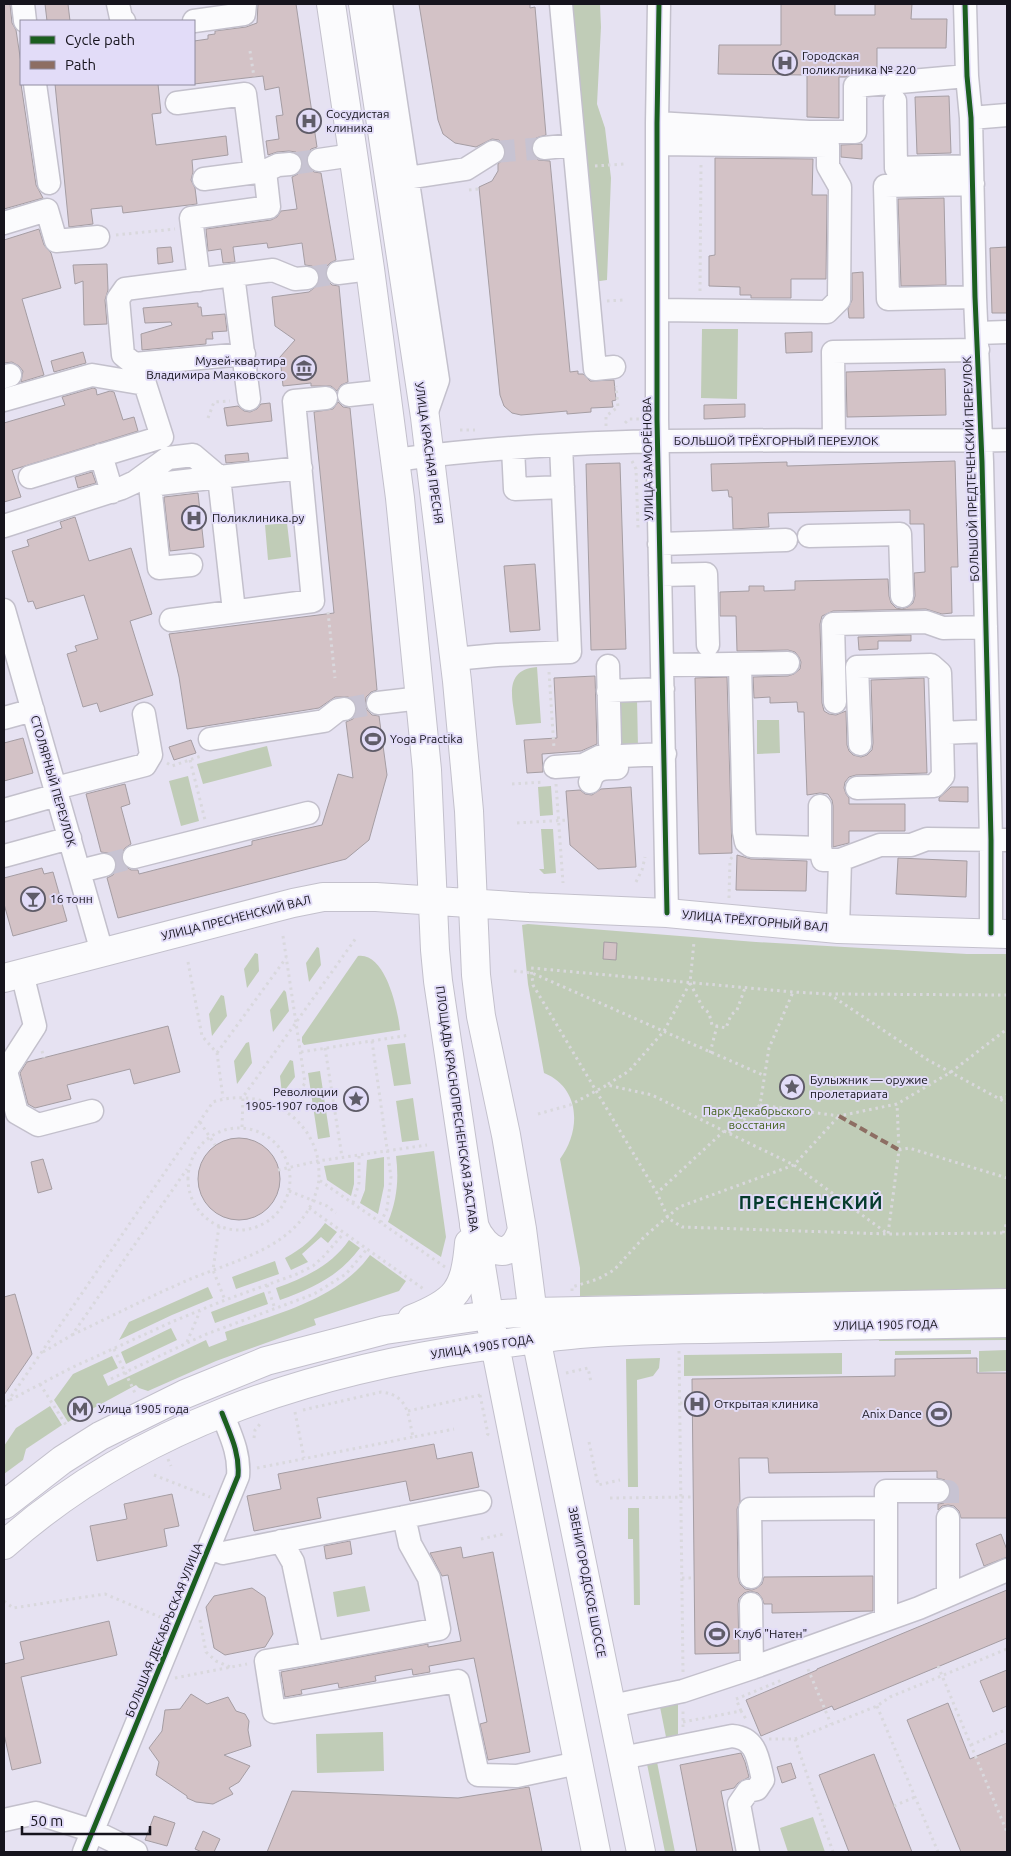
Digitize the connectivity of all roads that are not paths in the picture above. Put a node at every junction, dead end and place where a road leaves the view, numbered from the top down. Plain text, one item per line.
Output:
1 (23, 4) edge
2 (118, 4) edge
3 (245, 4) edge
4 (331, 4) edge
5 (363, 4) edge
6 (382, 4) edge
7 (561, 4) edge
8 (659, 4) edge
9 (965, 4) edge
10 (26, 20) edge
11 (123, 20) edge
12 (195, 21) edge
13 (967, 76) junction
14 (35, 85) edge
15 (895, 101) dead end
16 (177, 103) dead end
17 (1007, 115) edge
18 (971, 118) junction
19 (657, 133) junction
20 (574, 145) junction
21 (544, 148) tunnel mouth
22 (493, 152) tunnel mouth
23 (353, 156) junction
24 (319, 160) tunnel mouth
25 (290, 164) tunnel mouth
26 (260, 172) junction
27 (973, 175) junction
28 (408, 178) junction
29 (204, 179) dead end
30 (49, 183) dead end
31 (4, 223) edge
32 (98, 237) road end
33 (370, 269) junction
34 (338, 273) tunnel mouth
35 (233, 275) junction
36 (307, 278) tunnel mouth
37 (199, 280) junction
38 (975, 297) junction
39 (657, 310) junction
40 (1007, 332) edge
41 (977, 342) junction
42 (244, 354) junction
43 (614, 367) road end
44 (386, 391) junction
45 (349, 395) dead end
46 (249, 398) dead end
47 (326, 398) dead end
48 (4, 400) edge
49 (425, 417) junction
50 (834, 440) junction
51 (980, 440) junction
52 (1007, 440) edge
53 (657, 441) junction
54 (561, 445) junction
55 (513, 448) junction
56 (101, 455) junction
57 (430, 455) junction
58 (396, 460) junction
59 (301, 468) junction
60 (30, 476) dead end
61 (219, 477) junction
62 (563, 487) junction
63 (117, 490) junction
64 (151, 493) junction
65 (4, 526) edge
66 (809, 536) dead end
67 (786, 540) dead end
68 (659, 544) junction
69 (191, 565) dead end
70 (660, 575) junction
71 (4, 610) edge
72 (234, 611) junction
73 (902, 611) junction
74 (171, 620) dead end
75 (986, 627) junction
76 (708, 645) dead end
77 (454, 659) junction
78 (788, 663) dead end
79 (740, 664) junction
80 (608, 666) dead end
81 (663, 666) junction
82 (663, 689) junction
83 (608, 691) junction
84 (421, 698) junction
85 (835, 702) dead end
86 (378, 703) tunnel mouth
87 (344, 709) tunnel mouth
88 (33, 710) junction
89 (144, 714) dead end
90 (4, 718) edge
91 (994, 720) edge
92 (942, 733) junction
93 (210, 739) road end
94 (610, 743) dead end
95 (860, 744) dead end
96 (665, 760) junction
97 (552, 775) road end
98 (590, 782) dead end
99 (857, 788) dead end
100 (56, 792) junction
101 (820, 806) dead end
102 (4, 810) edge
103 (308, 813) dead end
104 (70, 838) junction
105 (999, 840) edge
106 (820, 848) junction
107 (4, 856) edge
108 (134, 857) tunnel mouth
109 (840, 860) junction
110 (104, 865) tunnel mouth
111 (80, 871) junction
112 (432, 902) junction
113 (473, 904) junction
114 (667, 914) junction
115 (838, 929) junction
116 (999, 934) edge
117 (102, 952) junction
118 (476, 975) junction
119 (13, 976) edge
120 (438, 981) junction
121 (92, 1111) dead end
122 (473, 1218) junction
123 (522, 1229) junction
124 (1007, 1303) edge
125 (532, 1312) junction
126 (489, 1315) junction
127 (1007, 1323) edge
128 (385, 1330) junction
129 (536, 1338) junction
130 (495, 1344) junction
131 (185, 1394) junction
132 (210, 1418) junction
133 (110, 1432) junction
134 (125, 1459) junction
135 (938, 1491) dead end
136 (480, 1502) dead end
137 (4, 1505) edge
138 (886, 1508) junction
139 (404, 1517) junction
140 (948, 1518) tunnel mouth
141 (281, 1541) junction
142 (4, 1545) edge
143 (209, 1547) junction
144 (1007, 1570) edge
145 (751, 1577) dead end
146 (948, 1595) junction
147 (751, 1604) dead end
148 (886, 1619) junction
149 (312, 1653) junction
150 (752, 1668) junction
151 (612, 1706) junction
152 (622, 1758) junction
153 (578, 1763) junction
154 (4, 1820) edge
155 (93, 1831) junction
156 (84, 1852) edge
157 (136, 1852) edge
158 (596, 1852) edge
159 (641, 1852) edge
160 (748, 1852) edge

1 - 10 street
2 - 11 street
3 - 12 street
4 - 23 main road
5 - 49 main road, УЛИЦА КРАСНАЯ ПРЕСНЯ
6 - 28 street
7 - 20 street
8 - 19 street, УЛИЦА ЗАМОРЁНОВА
9 - 13 street, БОЛЬШОЙ ПРЕДТЕЧЕНСКИЙ ПЕРЕУЛОК
13 - 18 street, БОЛЬШОЙ ПРЕДТЕЧЕНСКИЙ ПЕРЕУЛОК
13 - 19 street
14 - 30 street
15 - 27 street
16 - 26 street
17 - 18 street
18 - 27 street, БОЛЬШОЙ ПРЕДТЕЧЕНСКИЙ ПЕРЕУЛОК
19 - 39 street, УЛИЦА ЗАМОРЁНОВА
19 - 39 street
20 - 21 street
20 - 43 street
22 - 28 street
23 - 24 street
23 - 33 main road
25 - 26 street
26 - 29 street
26 - 37 street
27 - 38 street, БОЛЬШОЙ ПРЕДТЕЧЕНСКИЙ ПЕРЕУЛОК
27 - 38 street
28 - 49 street
31 - 32 street
33 - 34 street
33 - 44 main road
35 - 36 street
35 - 37 street
35 - 42 street
37 - 42 street
38 - 41 street, БОЛЬШОЙ ПРЕДТЕЧЕНСКИЙ ПЕРЕУЛОК
39 - 53 street, УЛИЦА ЗАМОРЁНОВА
40 - 41 street
41 - 50 street
41 - 51 street, БОЛЬШОЙ ПРЕДТЕЧЕНСКИЙ ПЕРЕУЛОК
42 - 46 street
44 - 45 street
44 - 58 main road
47 - 59 street
48 - 56 street
49 - 57 main road, УЛИЦА КРАСНАЯ ПРЕСНЯ
50 - 51 street, БОЛЬШОЙ ТРЁХГОРНЫЙ ПЕРЕУЛОК
50 - 53 street, БОЛЬШОЙ ТРЁХГОРНЫЙ ПЕРЕУЛОК
51 - 52 street, БОЛЬШОЙ ТРЁХГОРНЫЙ ПЕРЕУЛОК
51 - 75 street, БОЛЬШОЙ ПРЕДТЕЧЕНСКИЙ ПЕРЕУЛОК
53 - 54 street, БОЛЬШОЙ ТРЁХГОРНЫЙ ПЕРЕУЛОК
53 - 68 street, УЛИЦА ЗАМОРЁНОВА
54 - 55 street, БОЛЬШОЙ ТРЁХГОРНЫЙ ПЕРЕУЛОК
54 - 62 street
55 - 57 street, БОЛЬШОЙ ТРЁХГОРНЫЙ ПЕРЕУЛОК
55 - 62 street
56 - 60 street
56 - 63 street
57 - 58 street, БОЛЬШОЙ ТРЁХГОРНЫЙ ПЕРЕУЛОК
57 - 77 main road, УЛИЦА КРАСНАЯ ПРЕСНЯ
58 - 84 main road
59 - 61 street
59 - 72 street
61 - 63 street
61 - 64 street
61 - 72 street
62 - 77 street
63 - 64 street
63 - 65 street
64 - 69 street
66 - 73 street
67 - 68 street
68 - 70 street, УЛИЦА ЗАМОРЁНОВА
70 - 76 street
70 - 81 street, УЛИЦА ЗАМОРЁНОВА
71 - 88 street, СТОЛЯРНЫЙ ПЕРЕУЛОК
72 - 74 street
73 - 75 street
73 - 85 street
75 - 91 street, БОЛЬШОЙ ПРЕДТЕЧЕНСКИЙ ПЕРЕУЛОК
77 - 113 main road, УЛИЦА КРАСНАЯ ПРЕСНЯ
78 - 79 street
79 - 81 street
79 - 106 street
80 - 83 street
81 - 82 street, УЛИЦА ЗАМОРЁНОВА
82 - 83 street
82 - 96 street, УЛИЦА ЗАМОРЁНОВА
83 - 94 street
84 - 86 street
84 - 112 main road
87 - 93 street
88 - 90 street
88 - 100 street, СТОЛЯРНЫЙ ПЕРЕУЛОК
89 - 100 street
91 - 92 street
91 - 105 street, БОЛЬШОЙ ПРЕДТЕЧЕНСКИЙ ПЕРЕУЛОК
92 - 95 street
92 - 99 street
96 - 97 street
96 - 98 street
96 - 114 street, УЛИЦА ЗАМОРЁНОВА
100 - 102 street
100 - 104 street, СТОЛЯРНЫЙ ПЕРЕУЛОК
101 - 106 street
103 - 108 street
104 - 107 street
104 - 111 street, СТОЛЯРНЫЙ ПЕРЕУЛОК
105 - 109 street
105 - 116 street, БОЛЬШОЙ ПРЕДТЕЧЕНСКИЙ ПЕРЕУЛОК
106 - 109 street
109 - 115 street
110 - 111 street
111 - 117 street, СТОЛЯРНЫЙ ПЕРЕУЛОК
112 - 113 main road, УЛИЦА ПРЕСНЕНСКИЙ ВАЛ
112 - 117 main road, УЛИЦА ПРЕСНЕНСКИЙ ВАЛ
112 - 120 main road, ПЛОЩАДЬ КРАСНОПРЕСНЕНСКАЯ ЗАСТАВА
113 - 114 main road, УЛИЦА ТРЁХГОРНЫЙ ВАЛ
113 - 118 main road
114 - 115 main road, УЛИЦА ТРЁХГОРНЫЙ ВАЛ
115 - 116 main road, УЛИЦА ТРЁХГОРНЫЙ ВАЛ
117 - 119 main road, УЛИЦА ПРЕСНЕНСКИЙ ВАЛ
118 - 120 main road
118 - 123 main road
119 - 121 street
120 - 122 main road, ПЛОЩАДЬ КРАСНОПРЕСНЕНСКАЯ ЗАСТАВА
122 - 123 main road
122 - 126 main road, ПЛОЩАДЬ КРАСНОПРЕСНЕНСКАЯ ЗАСТАВА
122 - 128 main road
123 - 125 main road
124 - 125 main road, УЛИЦА 1905 ГОДА
125 - 126 main road, УЛИЦА 1905 ГОДА
125 - 129 main road, ЗВЕНИГОРОДСКОЕ ШОССЕ
126 - 128 main road, УЛИЦА 1905 ГОДА
126 - 130 main road
127 - 129 main road, УЛИЦА 1905 ГОДА
128 - 131 main road, УЛИЦА 1905 ГОДА
129 - 130 main road, УЛИЦА 1905 ГОДА
129 - 151 main road, ЗВЕНИГОРОДСКОЕ ШОССЕ
130 - 132 main road, УЛИЦА 1905 ГОДА
130 - 153 main road
131 - 132 main road
131 - 133 main road, УЛИЦА 1905 ГОДА
132 - 134 main road, УЛИЦА 1905 ГОДА
132 - 143 street, БОЛЬШАЯ ДЕКАБРЬСКАЯ УЛИЦА
133 - 134 street
133 - 137 main road, УЛИЦА 1905 ГОДА
134 - 142 main road, УЛИЦА 1905 ГОДА
135 - 138 street
136 - 139 street
138 - 145 street
138 - 148 street
139 - 141 street
139 - 149 street
140 - 146 street
141 - 143 street
141 - 149 street
143 - 155 street, БОЛЬШАЯ ДЕКАБРЬСКАЯ УЛИЦА
144 - 146 street
146 - 148 street
147 - 150 street
148 - 150 street
149 - 153 street
150 - 151 street
151 - 152 main road, ЗВЕНИГОРОДСКОЕ ШОССЕ
152 - 159 main road, ЗВЕНИГОРОДСКОЕ ШОССЕ
152 - 160 street
153 - 158 main road
154 - 155 street
155 - 156 street, БОЛЬШАЯ ДЕКАБРЬСКАЯ УЛИЦА
155 - 157 street

